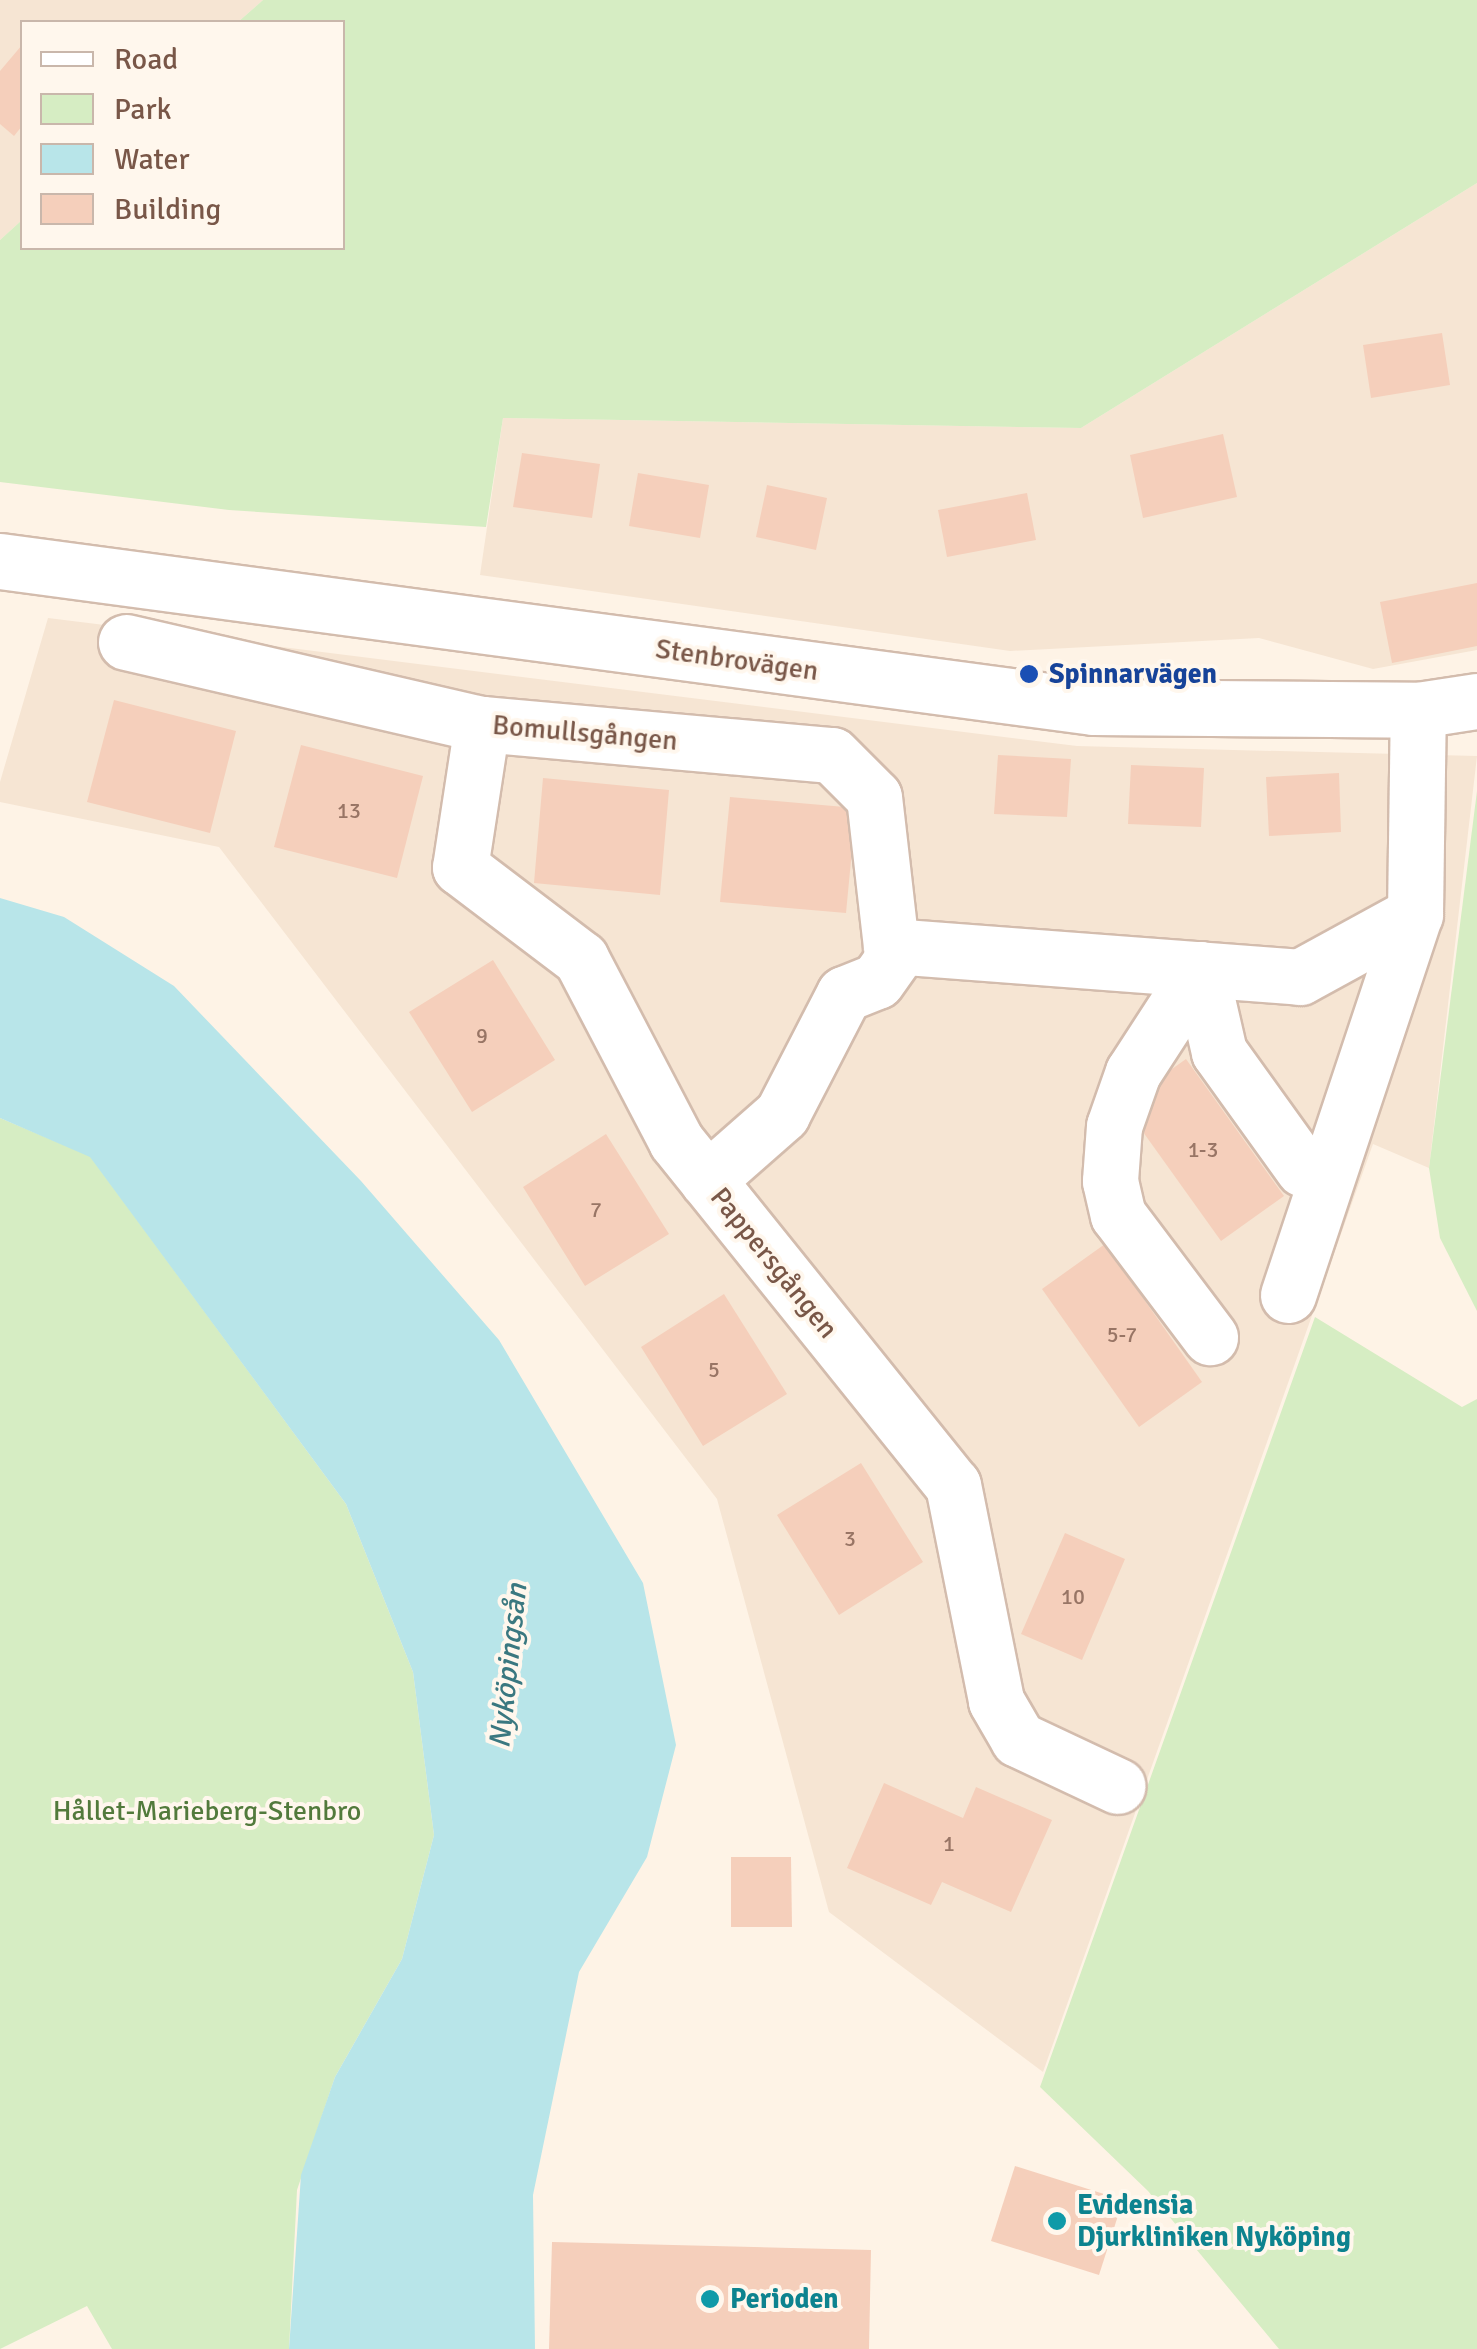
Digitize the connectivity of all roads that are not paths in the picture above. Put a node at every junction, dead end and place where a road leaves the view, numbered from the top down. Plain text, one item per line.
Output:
1 (0, 561) edge
2 (126, 642) dead end
3 (1477, 701) edge
4 (1418, 710) junction
5 (482, 724) junction
6 (1415, 914) junction
7 (901, 947) junction
8 (1200, 969) junction
9 (1303, 1168) dead end
10 (707, 1180) junction
11 (1288, 1295) dead end
12 (1210, 1338) dead end
13 (1118, 1786) dead end

1 - 4 street, Stenbrovägen
2 - 5 street, Bomullsgången
3 - 4 street, Stenbrovägen
4 - 6 street
5 - 7 street, Bomullsgången
5 - 10 street, Pappersgången
6 - 8 street
6 - 11 street
7 - 8 street
7 - 10 street
8 - 9 street
8 - 12 street
10 - 13 street, Pappersgången

